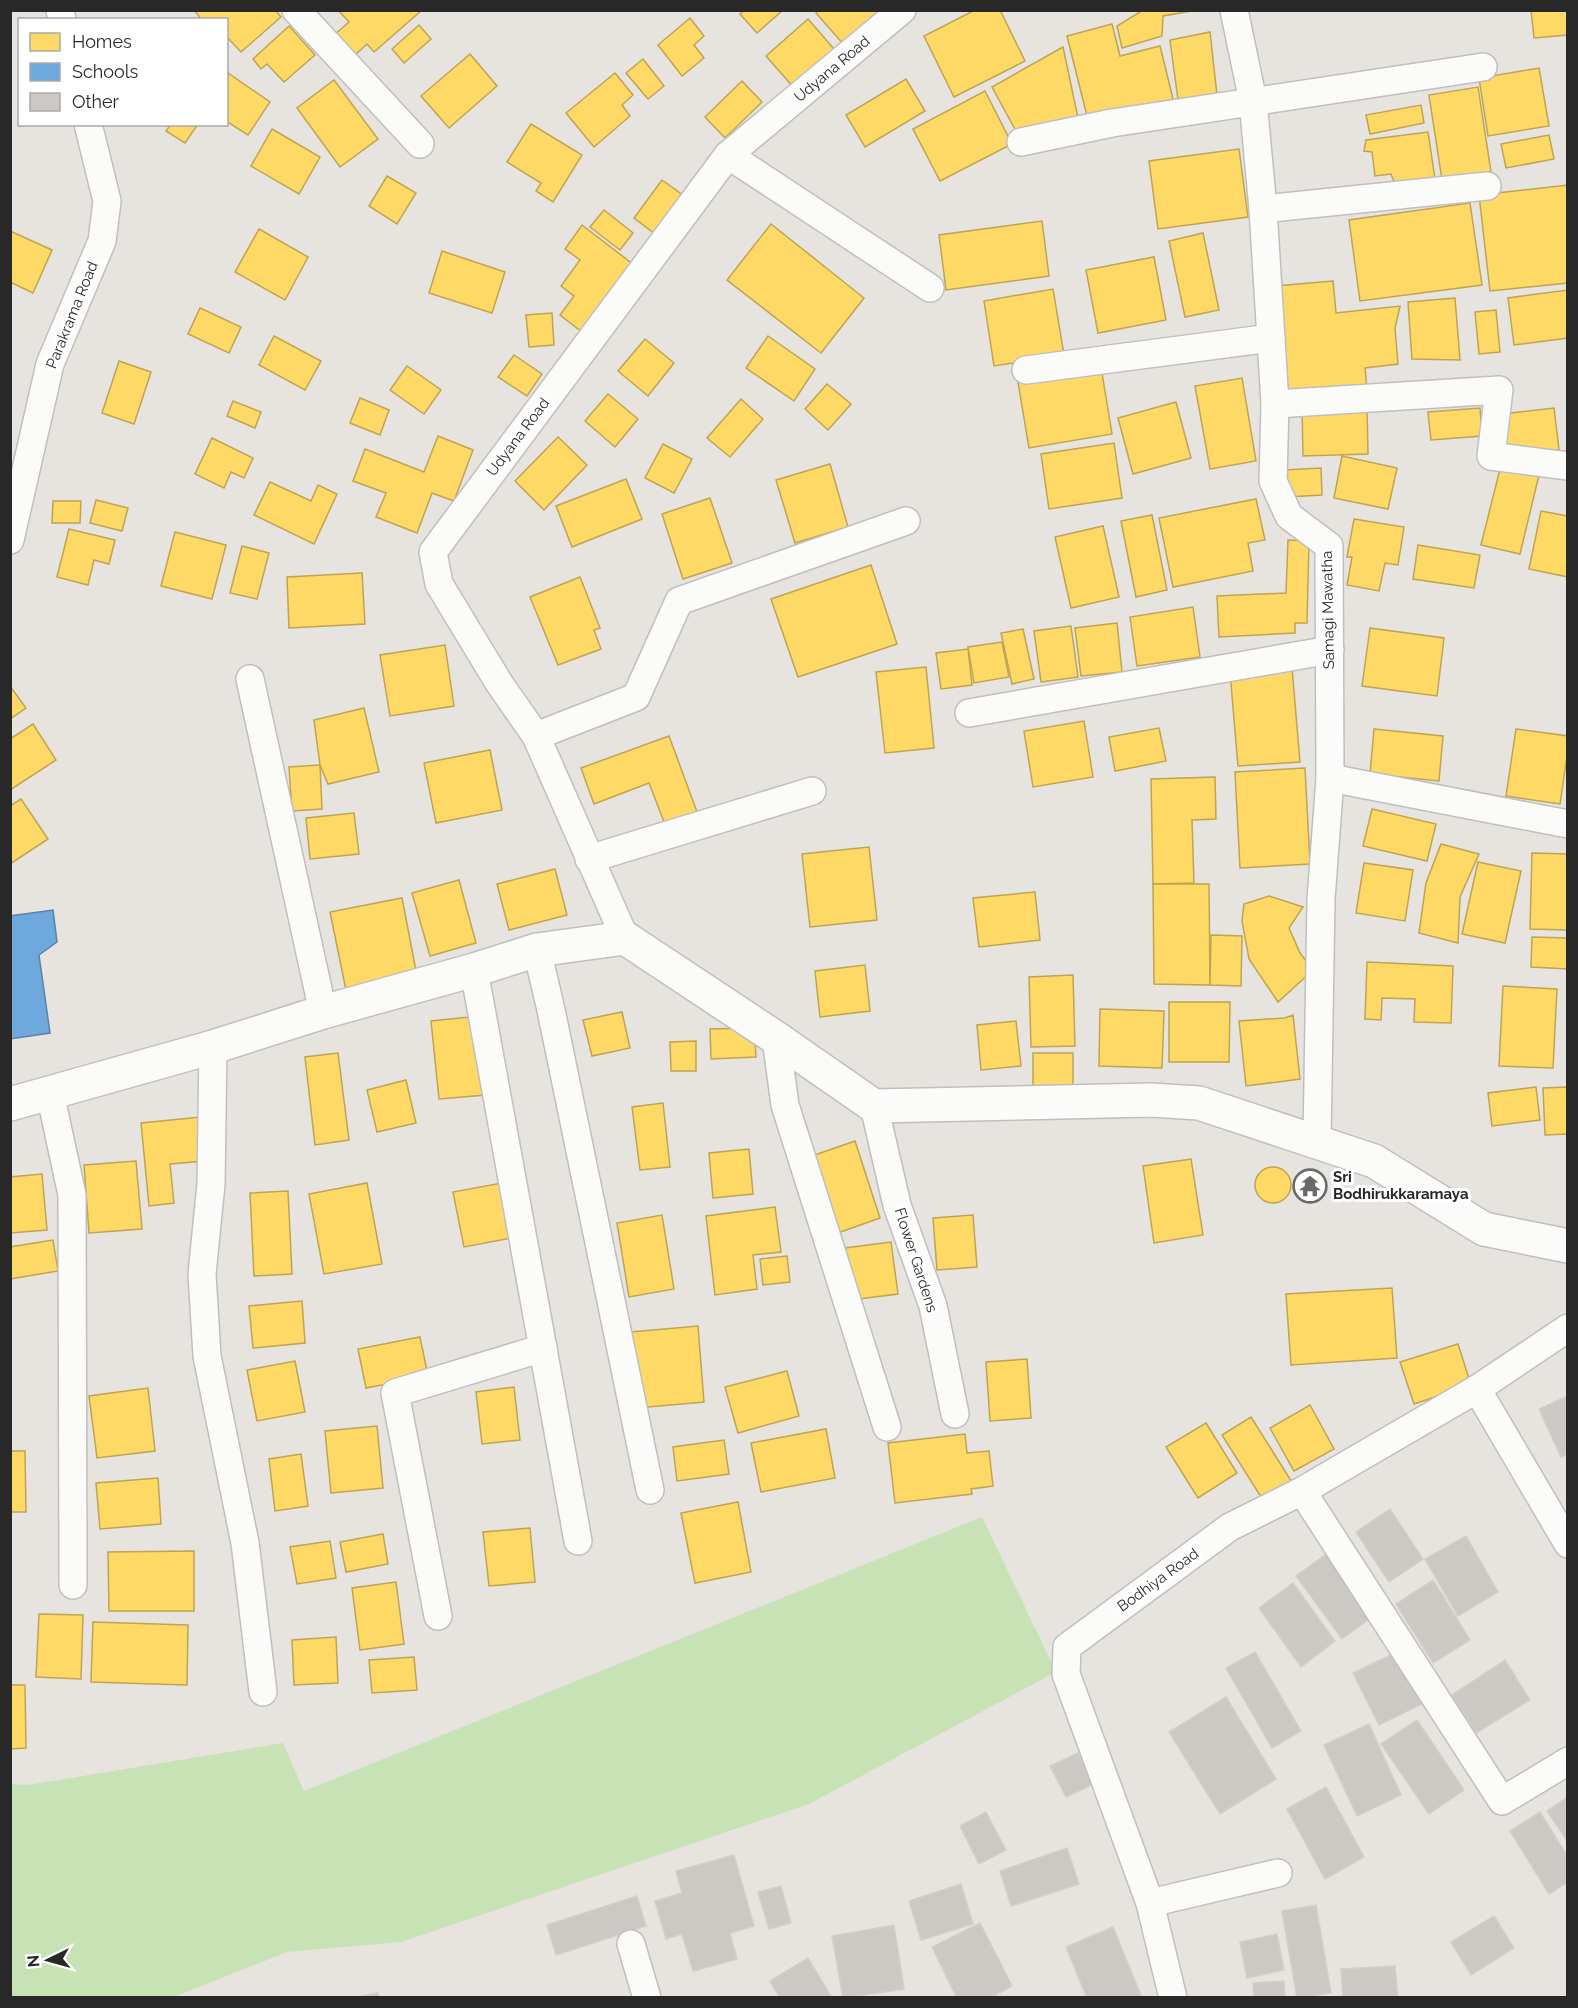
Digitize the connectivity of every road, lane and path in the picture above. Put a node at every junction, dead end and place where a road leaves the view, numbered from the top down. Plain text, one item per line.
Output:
1 (296, 10) edge
2 (902, 10) edge
3 (1234, 10) edge
4 (1483, 67) dead end
5 (1253, 101) junction
6 (88, 126) edge
7 (1021, 142) dead end
8 (420, 144) dead end
9 (728, 155) junction
10 (1487, 186) dead end
11 (1263, 209) junction
12 (930, 288) dead end
13 (1271, 338) junction
14 (1026, 370) dead end
15 (1275, 404) junction
16 (1568, 466) edge
17 (906, 522) dead end
18 (10, 540) edge
19 (1330, 650) junction
20 (250, 680) dead end
21 (969, 712) dead end
22 (536, 736) junction
23 (1330, 778) junction
24 (813, 791) dead end
25 (1568, 824) edge
26 (590, 859) junction
27 (625, 938) junction
28 (537, 950) junction
29 (474, 970) junction
30 (323, 1012) junction
31 (776, 1038) junction
32 (213, 1047) junction
33 (50, 1093) junction
34 (10, 1104) edge
35 (874, 1106) junction
36 (1317, 1141) junction
37 (1568, 1246) edge
38 (1565, 1337) edge
39 (543, 1347) junction
40 (1477, 1389) junction
41 (955, 1414) dead end
42 (887, 1427) dead end
43 (650, 1490) dead end
44 (1302, 1491) junction
45 (578, 1541) dead end
46 (1568, 1544) edge
47 (73, 1585) dead end
48 (438, 1616) dead end
49 (263, 1692) dead end
50 (1568, 1761) edge
51 (1278, 1873) dead end
52 (1150, 1903) junction
53 (631, 1944) dead end
54 (646, 1998) edge
55 (1173, 1998) edge

1 - 8 street
2 - 9 street, Udyana Road
3 - 5 street, Samagi Mawatha
4 - 5 street
5 - 7 street
5 - 11 street, Samagi Mawatha
6 - 18 street, Parakrama Road
9 - 12 street
9 - 22 street, Udyana Road
10 - 11 street
11 - 13 street, Samagi Mawatha
13 - 14 street
13 - 15 street, Samagi Mawatha
15 - 16 street
15 - 19 street, Samagi Mawatha
17 - 22 street
19 - 21 street
19 - 23 street, Samagi Mawatha
20 - 30 street
22 - 26 street, Udyana Road
23 - 25 street
23 - 36 street, Samagi Mawatha
24 - 26 street
26 - 27 street, Udyana Road
27 - 28 street
27 - 31 street
28 - 29 street
28 - 43 street
29 - 30 street
29 - 39 street
30 - 32 street
31 - 35 street
31 - 42 street
32 - 33 street
32 - 49 street
33 - 34 street
33 - 47 street
35 - 36 street
35 - 41 street, Flower Gardens
36 - 37 street
38 - 40 street, Bodhiya Road
39 - 45 street
39 - 48 street
40 - 44 street, Bodhiya Road
40 - 46 street
44 - 50 street
44 - 52 street, Bodhiya Road
51 - 52 street
52 - 55 street, Bodhiya Road
53 - 54 street

